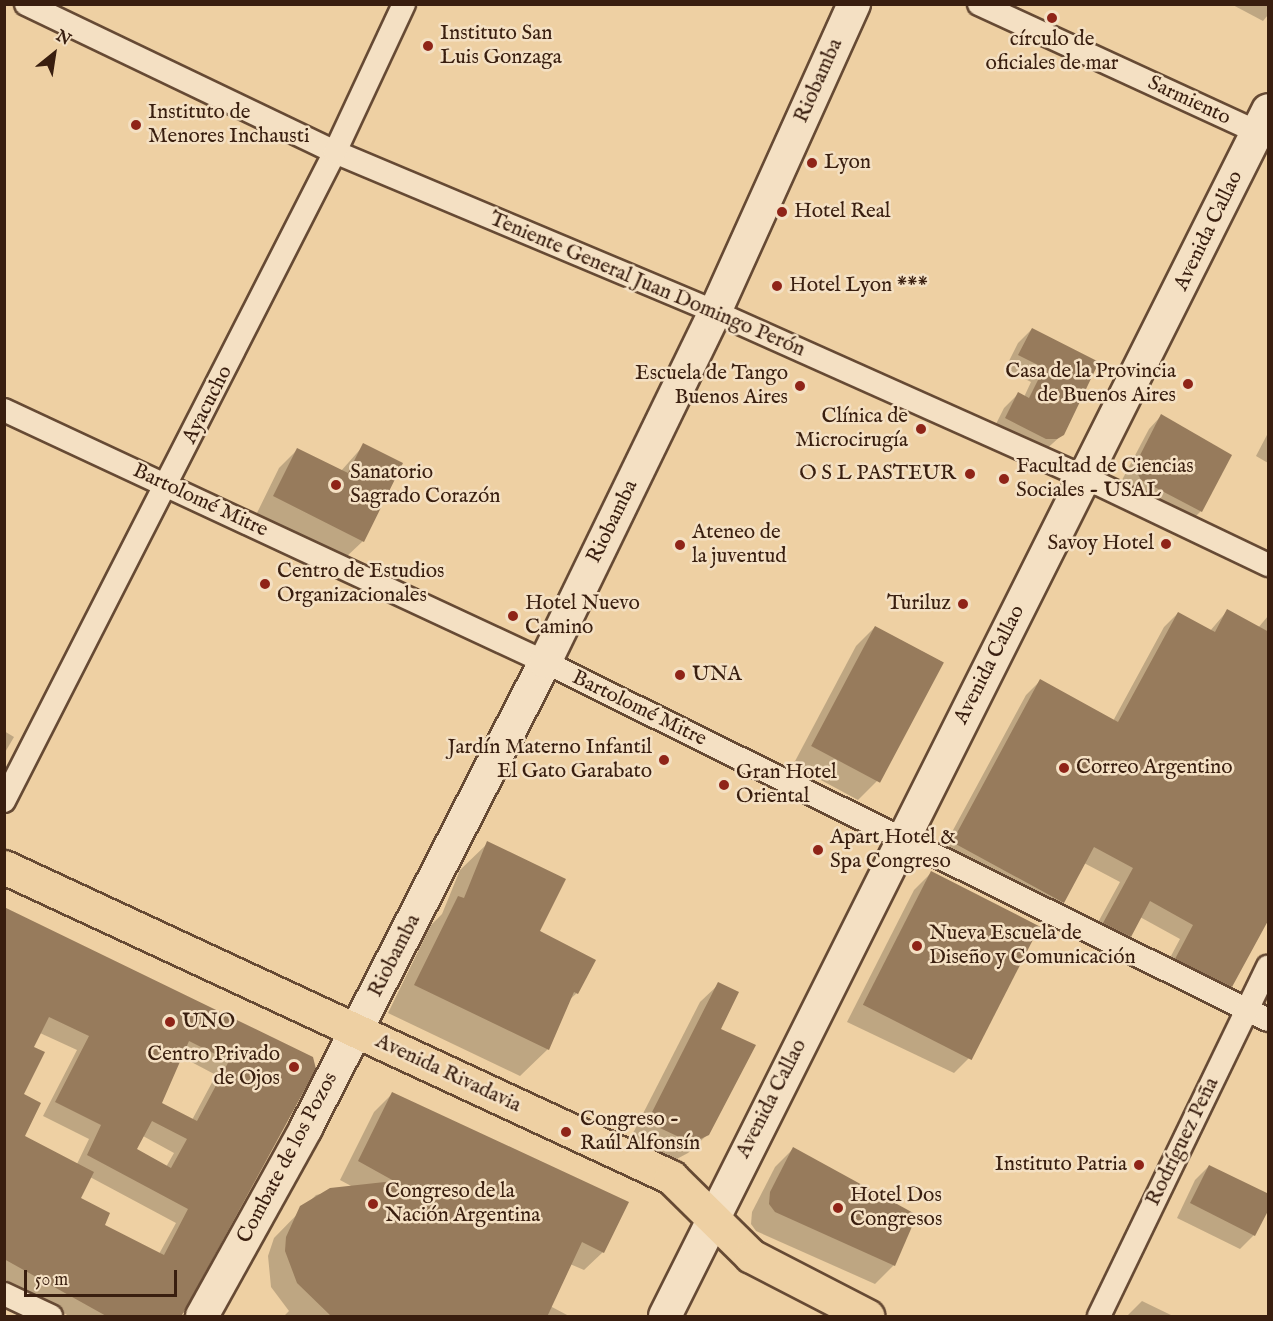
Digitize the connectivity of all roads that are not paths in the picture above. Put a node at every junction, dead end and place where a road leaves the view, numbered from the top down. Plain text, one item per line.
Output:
1 (26, 4) edge
2 (405, 4) edge
3 (854, 4) edge
4 (979, 4) edge
5 (1265, 126) edge
6 (335, 152) junction
7 (715, 312) junction
8 (4, 410) edge
9 (1086, 478) junction
10 (167, 485) junction
11 (1269, 565) edge
12 (545, 662) junction
13 (4, 801) edge
14 (902, 839) junction
15 (4, 867) edge
16 (1269, 967) edge
17 (1246, 1009) junction
18 (1269, 1020) edge
19 (356, 1031) junction
20 (712, 1219) junction
21 (4, 1294) edge
22 (864, 1316) edge
23 (51, 1317) edge
24 (202, 1317) edge
25 (665, 1317) edge
26 (1099, 1317) edge

1 - 6 street, Teniente General Juan Domingo Perón
2 - 6 street, Ayacucho
3 - 7 street, Riobamba
4 - 5 street, Sarmiento
5 - 9 street, Avenida Callao
6 - 7 street, Teniente General Juan Domingo Perón
6 - 10 street, Ayacucho
7 - 9 street, Teniente General Juan Domingo Perón
7 - 12 street, Riobamba
8 - 10 street, Bartolomé Mitre
9 - 11 street, Teniente General Juan Domingo Perón
9 - 14 street, Avenida Callao
10 - 12 street, Bartolomé Mitre
10 - 13 street, Ayacucho
12 - 14 street, Bartolomé Mitre
12 - 19 street, Riobamba
14 - 17 street, Bartolomé Mitre
14 - 20 street, Avenida Callao
15 - 19 main road, Avenida Rivadavia
16 - 17 street, Rodríguez Peña
17 - 18 street, Bartolomé Mitre
17 - 26 street, Rodríguez Peña
19 - 20 main road, Avenida Rivadavia
19 - 24 street, Combate de los Pozos
20 - 22 main road, Avenida Rivadavia
20 - 25 street, Avenida Callao
21 - 23 street

